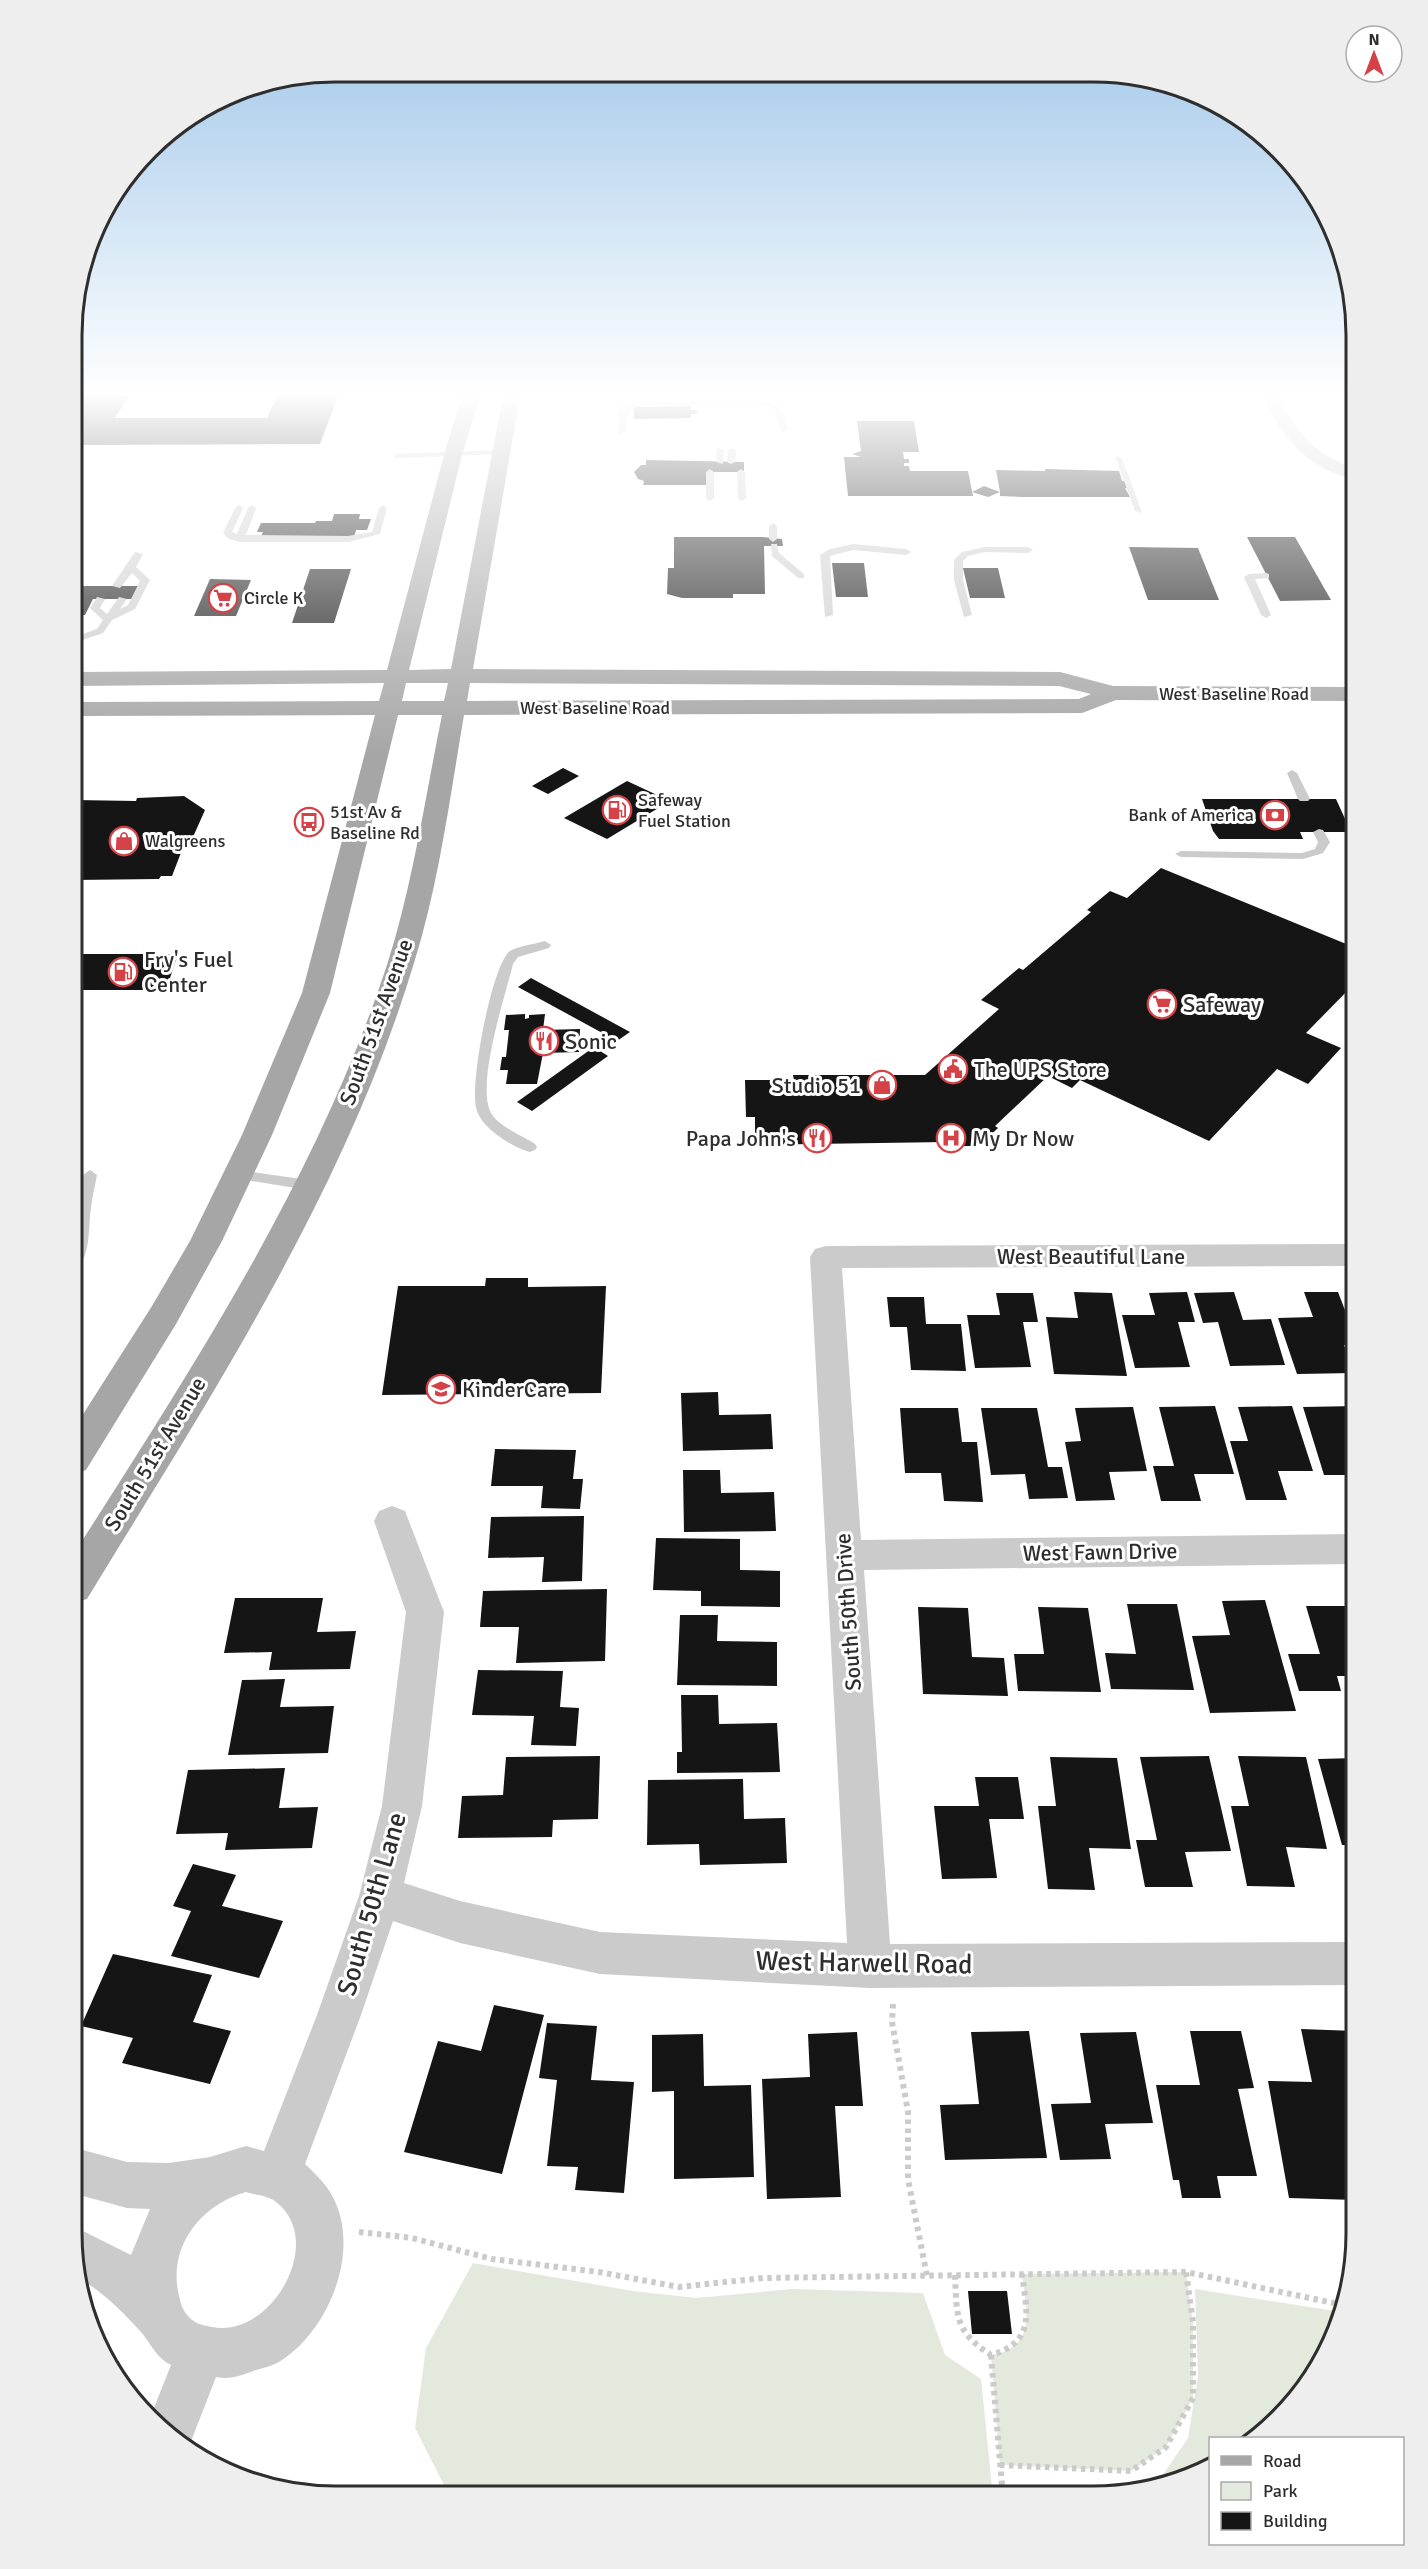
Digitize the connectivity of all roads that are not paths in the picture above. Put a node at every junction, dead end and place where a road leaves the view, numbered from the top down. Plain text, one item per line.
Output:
1 (235, 516) edge
2 (249, 516) edge
3 (381, 516) edge
4 (438, 516) edge
5 (490, 516) edge
6 (773, 526) dead end
7 (240, 539) junction
8 (1028, 550) dead end
9 (906, 552) dead end
10 (138, 554) dead end
11 (131, 568) junction
12 (801, 576) dead end
13 (1266, 576) dead end
14 (112, 586) dead end
15 (129, 586) dead end
16 (105, 599) dead end
17 (122, 599) dead end
18 (828, 615) dead end
19 (967, 615) dead end
20 (1266, 615) dead end
21 (107, 619) junction
22 (82, 638) edge
23 (461, 676) junction
24 (397, 677) junction
25 (82, 679) edge
26 (1113, 693) junction
27 (1346, 694) edge
28 (389, 708) junction
29 (455, 709) junction
30 (82, 710) edge
31 (1292, 773) dead end
32 (1304, 799) dead end
33 (1319, 832) dead end
34 (1181, 854) dead end
35 (545, 945) dead end
36 (530, 1147) dead end
37 (238, 1174) junction
38 (90, 1175) dead end
39 (308, 1185) junction
40 (82, 1239) edge
41 (1346, 1255) edge
42 (826, 1257) joint
43 (82, 1446) edge
44 (392, 1521) dead end
45 (1346, 1549) edge
46 (845, 1555) junction
47 (82, 1572) edge
48 (380, 1896) junction
49 (1346, 1964) edge
50 (882, 1966) junction
51 (82, 2173) edge
52 (278, 2174) junction
53 (213, 2179) junction
54 (84, 2256) edge
55 (159, 2315) junction
56 (201, 2352) junction
57 (172, 2426) edge

1 - 7 lane
2 - 7 lane
3 - 7 lane
4 - 24 main road
5 - 23 main road, South 51st Avenue
6 - 12 lane
8 - 19 lane
9 - 18 lane
10 - 11 lane
11 - 14 lane
11 - 15 lane
11 - 21 lane
13 - 20 lane
16 - 21 lane
17 - 21 lane
21 - 22 lane
23 - 24 main road, West Baseline Road
23 - 26 main road, West Baseline Road
23 - 29 main road, South 51st Avenue
24 - 25 main road, West Baseline Road
24 - 28 main road
26 - 27 main road, West Baseline Road
26 - 29 main road, West Baseline Road
28 - 29 main road, West Baseline Road
28 - 30 main road, West Baseline Road
28 - 37 main road
29 - 39 main road, South 51st Avenue
31 - 32 lane
33 - 34 lane
35 - 36 lane
37 - 39 lane
37 - 43 main road
38 - 40 lane
39 - 47 main road, South 51st Avenue
41 - 42 street, West Beautiful Lane
42 - 46 street, South 50th Drive
44 - 48 street, South 50th Lane
45 - 46 street, West Fawn Drive
46 - 50 street, South 50th Drive
48 - 50 street, West Harwell Road
48 - 52 street, South 50th Lane
49 - 50 street, West Harwell Road
51 - 53 street
52 - 53 street
52 - 56 street
53 - 55 street
54 - 55 street
55 - 56 street
56 - 57 street

